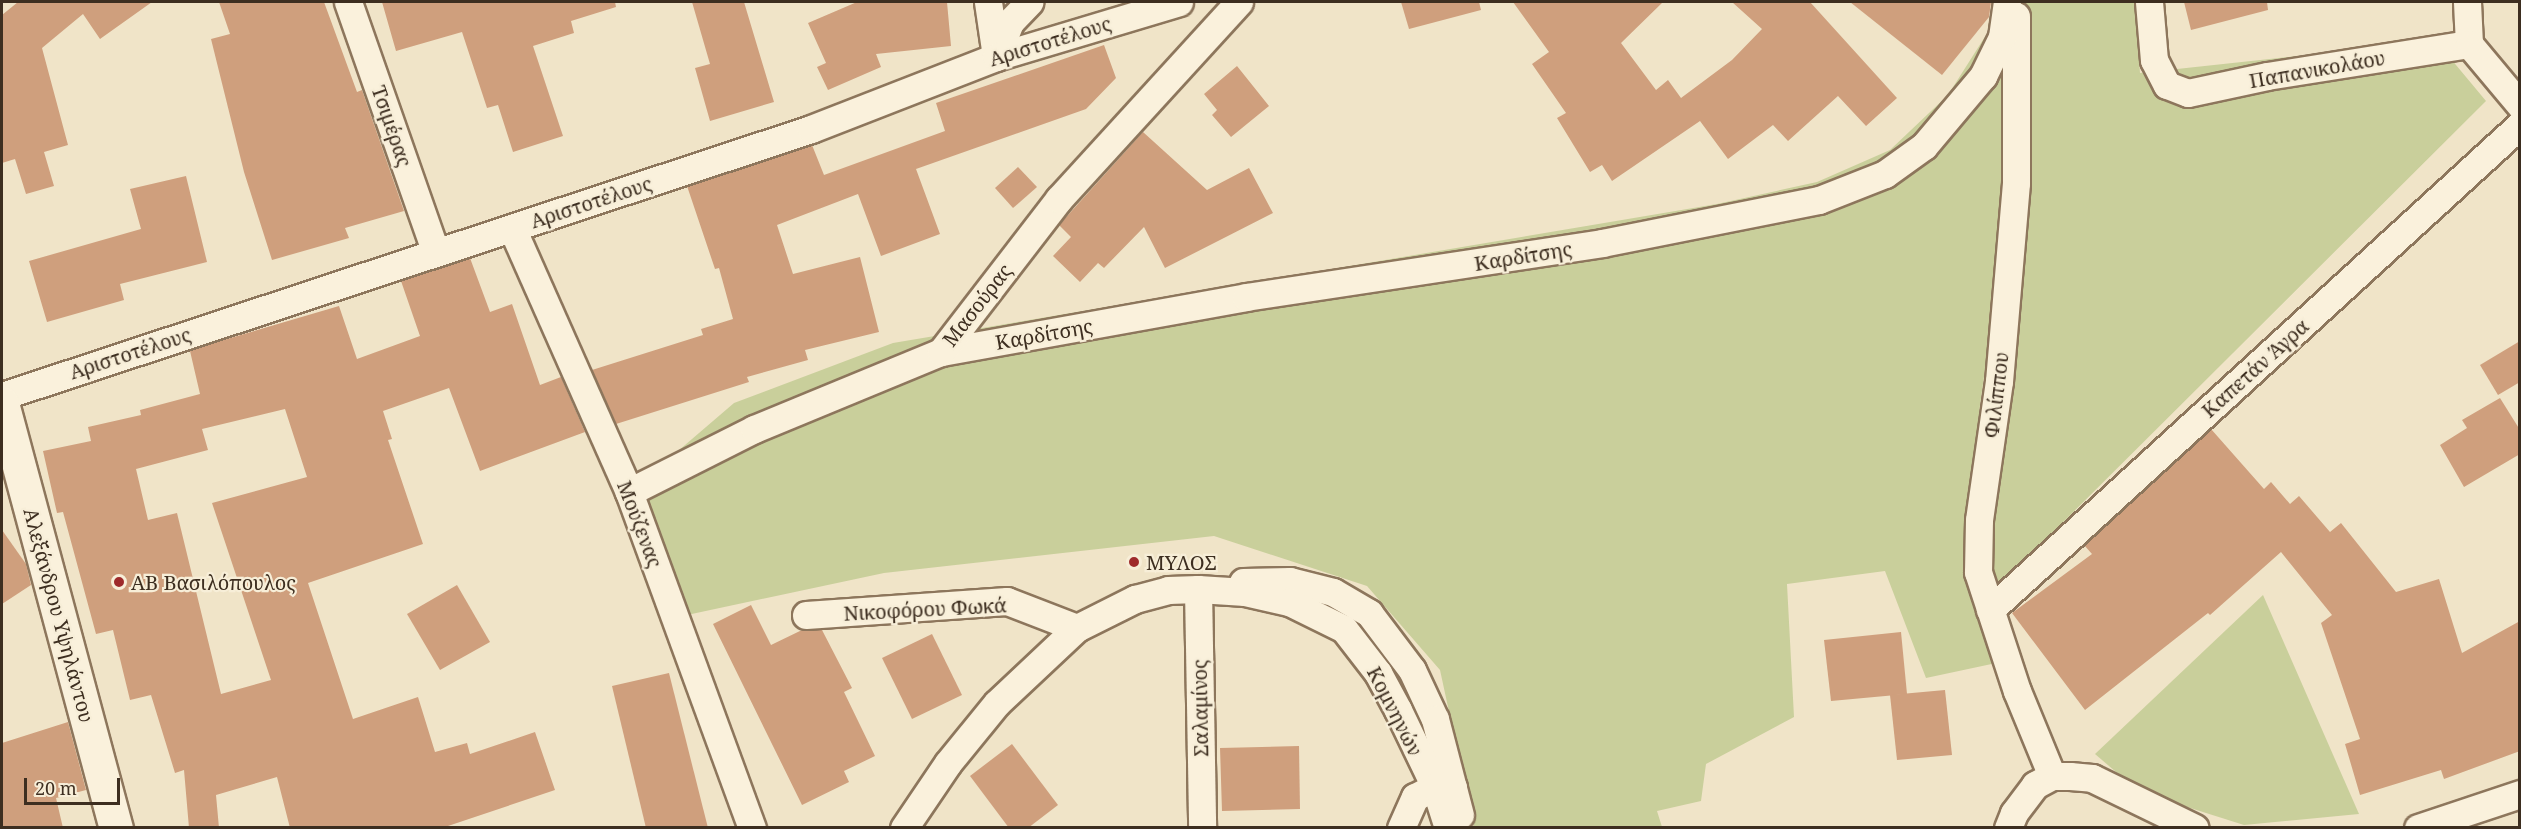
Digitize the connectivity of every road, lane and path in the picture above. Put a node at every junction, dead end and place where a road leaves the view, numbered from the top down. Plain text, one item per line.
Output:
1 (348, 2) edge
2 (988, 2) edge
3 (1029, 2) edge
4 (1179, 2) edge
5 (1239, 2) edge
6 (2007, 2) edge
7 (2016, 2) edge
8 (2149, 2) edge
9 (2467, 2) edge
10 (2469, 44) junction
11 (996, 57) junction
12 (2520, 105) edge
13 (2520, 125) edge
14 (512, 228) junction
15 (435, 251) junction
16 (941, 352) junction
17 (2, 396) edge
18 (2, 403) edge
19 (629, 492) junction
20 (1198, 588) junction
21 (1990, 610) junction
22 (806, 615) dead end
23 (1077, 627) junction
24 (2052, 776) junction
25 (1444, 787) junction
26 (2520, 794) edge
27 (2191, 827) edge
28 (116, 828) edge
29 (752, 828) edge
30 (904, 828) edge
31 (1202, 828) edge
32 (1401, 828) edge
33 (1448, 828) edge
34 (1463, 828) edge
35 (2008, 828) edge
36 (2418, 828) edge

1 - 15 street, Τσιμέρας
2 - 11 street
3 - 11 street
4 - 11 street, Αριστοτέλους
5 - 16 street, Μασούρας
6 - 16 street, Καρδίτσης
7 - 21 street, Φιλίππου
8 - 10 street, Παπανικολάου
9 - 10 street
10 - 12 street
11 - 14 street, Αριστοτέλους
13 - 21 street, Καπετάν Άγρα
14 - 15 street, Αριστοτέλους
14 - 19 street, Μούζενας
15 - 17 street, Αριστοτέλους
16 - 19 street, Μασούρας
18 - 28 street, Αλεξάνδρου Υψηλάντου
19 - 29 street, Μούζενας
20 - 23 street, Κομνηνών
20 - 25 street, Κομνηνών
20 - 31 street, Σαλαμίνος
21 - 24 street, Φιλίππου
22 - 23 street, Νικοφόρου Φωκά
23 - 30 street, Κομνηνών
24 - 27 street
24 - 35 street
25 - 32 street
25 - 33 street, Κομνηνών
25 - 34 street, Κομνηνών
26 - 36 street

